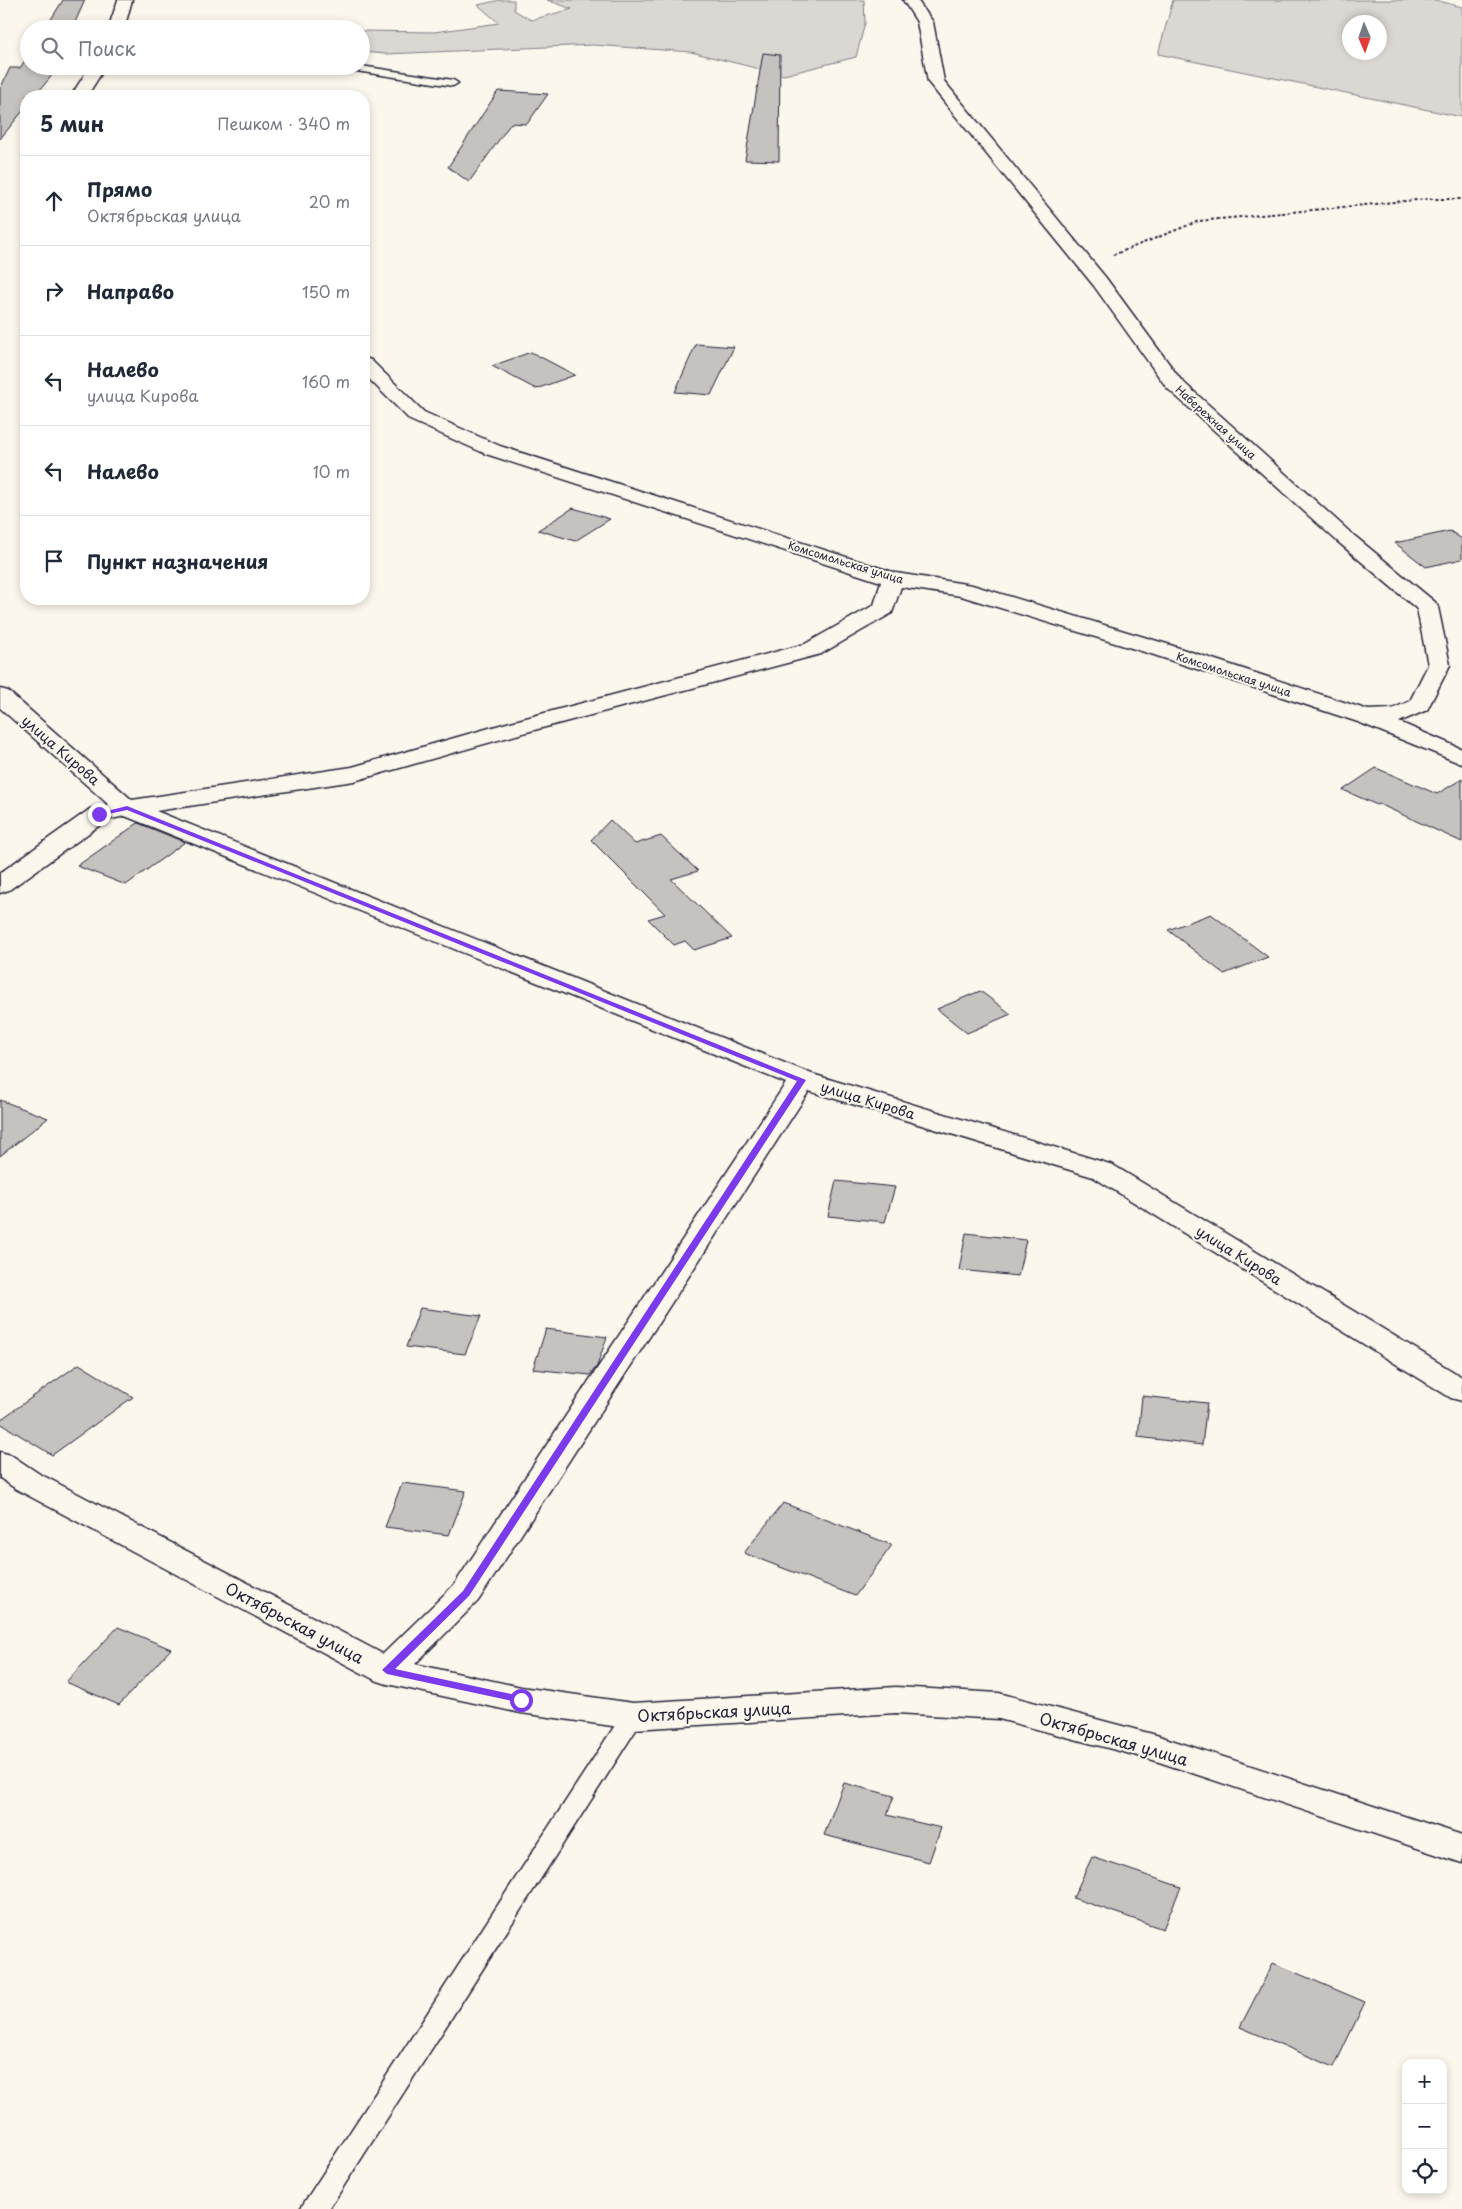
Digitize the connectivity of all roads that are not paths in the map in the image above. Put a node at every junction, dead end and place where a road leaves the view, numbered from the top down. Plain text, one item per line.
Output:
1 (125, 0) edge
2 (910, 0) edge
3 (119, 20) edge
4 (370, 70) edge
5 (92, 75) edge
6 (454, 83) dead end
7 (83, 90) edge
8 (370, 370) edge
9 (893, 579) junction
10 (0, 696) edge
11 (1366, 717) junction
12 (1462, 757) edge
13 (127, 808) junction
14 (0, 885) edge
15 (802, 1080) junction
16 (1462, 1391) edge
17 (0, 1463) edge
18 (387, 1670) junction
19 (633, 1716) junction
20 (1462, 1849) edge
21 (314, 2209) edge

1 - 3 street
2 - 11 street, Набережная улица
4 - 6 lane
5 - 7 street
8 - 9 street, Комсомольская улица
9 - 11 street, Комсомольская улица
9 - 13 street
10 - 13 street, улица Кирова
11 - 12 street, Комсомольская улица
13 - 14 street
13 - 15 street, улица Кирова
15 - 16 street, улица Кирова
15 - 18 street
17 - 18 street, Октябрьская улица
18 - 19 street, Октябрьская улица
19 - 20 street, Октябрьская улица
19 - 21 lane

